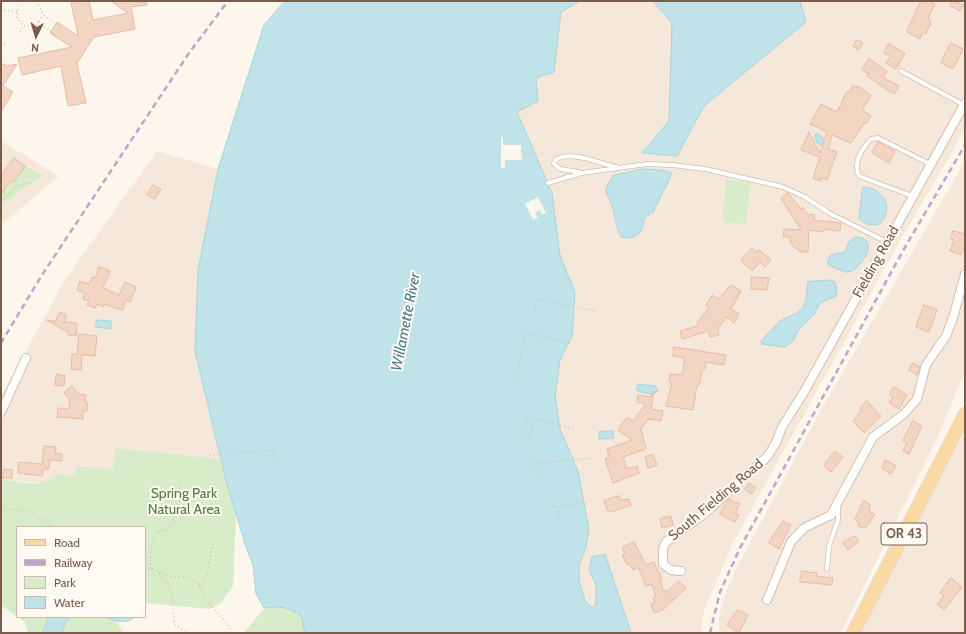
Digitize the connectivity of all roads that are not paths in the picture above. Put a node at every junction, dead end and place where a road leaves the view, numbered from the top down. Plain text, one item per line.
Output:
1 (901, 71) dead end
2 (965, 104) edge
3 (930, 164) junction
4 (620, 168) junction
5 (582, 173) junction
6 (548, 183) dead end
7 (912, 196) junction
8 (888, 242) junction
9 (965, 274) edge
10 (26, 358) dead end
11 (1, 412) edge
12 (965, 414) edge
13 (786, 419) joint
14 (837, 503) junction
15 (827, 569) dead end
16 (681, 571) dead end
17 (768, 600) dead end
18 (853, 633) edge

1 - 2 lane
2 - 3 street, Fielding Road
3 - 7 street, Fielding Road
3 - 7 lane
4 - 5 lane
4 - 5 lane
4 - 8 lane
5 - 6 lane
7 - 8 street, Fielding Road
8 - 13 street, Fielding Road
9 - 14 street
10 - 11 street
12 - 18 main road, OR 43
13 - 16 street, South Fielding Road
14 - 15 lane
14 - 17 street

